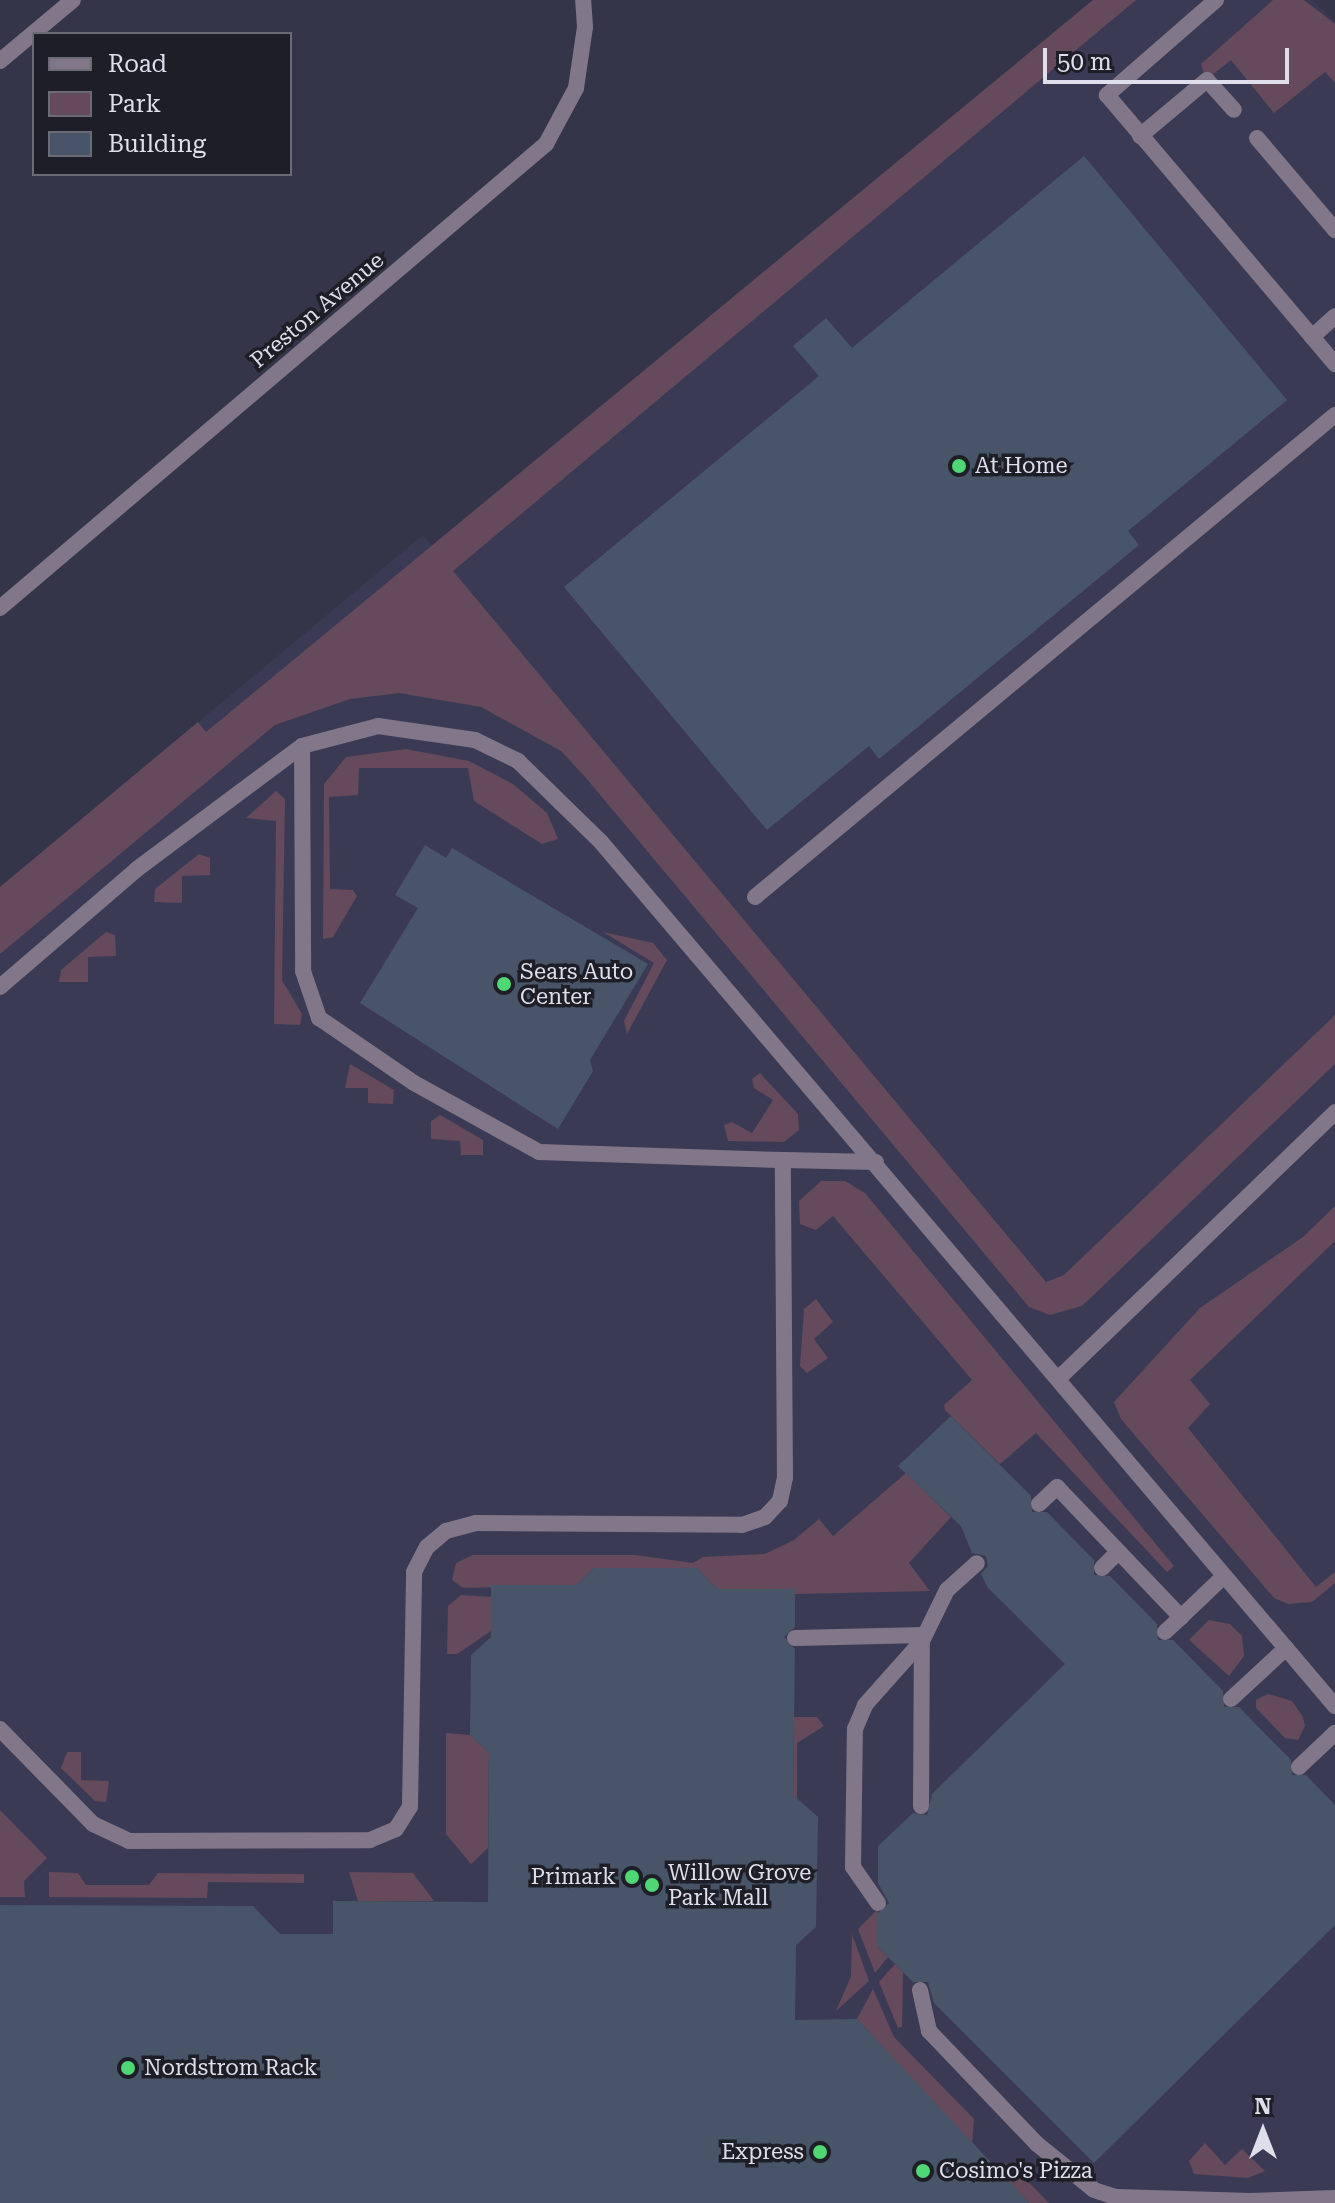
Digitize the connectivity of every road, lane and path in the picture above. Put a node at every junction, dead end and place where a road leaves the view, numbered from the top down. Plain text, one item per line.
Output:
1 (73, 0) edge
2 (583, 0) edge
3 (1216, 0) edge
4 (35, 32) edge
5 (32, 34) edge
6 (0, 61) edge
7 (1234, 110) dead end
8 (1140, 136) junction
9 (1257, 138) dead end
10 (1335, 230) edge
11 (1335, 316) edge
12 (1312, 337) junction
13 (1335, 364) edge
14 (1335, 415) edge
15 (0, 608) edge
16 (302, 746) junction
17 (755, 897) dead end
18 (0, 987) edge
19 (1335, 1112) edge
20 (783, 1160) junction
21 (876, 1162) junction
22 (1058, 1379) junction
23 (1039, 1504) dead end
24 (1118, 1552) junction
25 (977, 1563) dead end
26 (1102, 1568) dead end
27 (1223, 1577) junction
28 (1181, 1617) junction
29 (1165, 1632) dead end
30 (795, 1638) dead end
31 (923, 1638) junction
32 (1286, 1648) junction
33 (1231, 1699) dead end
34 (1335, 1706) edge
35 (0, 1729) edge
36 (1335, 1733) edge
37 (1299, 1767) dead end
38 (921, 1806) dead end
39 (878, 1903) dead end
40 (920, 1990) dead end
41 (1335, 2198) edge

1 - 4 street
2 - 15 street, Preston Avenue
3 - 8 street
5 - 6 street
7 - 8 street
8 - 12 street
9 - 10 street
11 - 12 street
12 - 13 street
14 - 17 street
16 - 18 street
16 - 20 street
16 - 21 street
19 - 22 street
20 - 21 street
20 - 35 street
21 - 22 street
22 - 27 street
23 - 24 street
24 - 26 street
24 - 28 street
25 - 31 street
27 - 28 street
27 - 32 street
28 - 29 street
30 - 31 street
31 - 38 street
31 - 39 street
32 - 33 street
32 - 34 street
36 - 37 street
40 - 41 street

